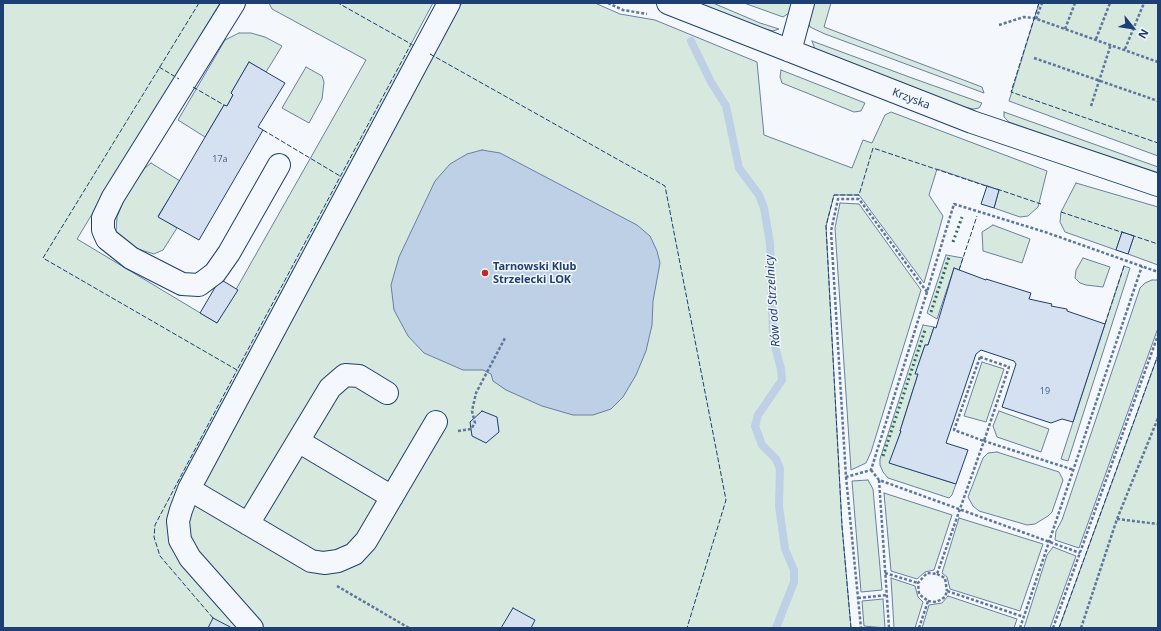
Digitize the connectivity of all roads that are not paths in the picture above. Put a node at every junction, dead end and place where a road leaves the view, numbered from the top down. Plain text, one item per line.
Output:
1 (234, 3) edge
2 (449, 3) edge
3 (668, 3) edge
4 (803, 3) edge
5 (790, 51) junction
6 (279, 165) dead end
7 (1158, 185) edge
8 (387, 393) dead end
9 (436, 422) dead end
10 (298, 441) junction
11 (189, 489) junction
12 (392, 497) junction
13 (248, 524) junction
14 (252, 628) edge

1 - 6 street
2 - 11 street
3 - 5 street, Krzyska
4 - 5 street
5 - 7 street, Krzyska
8 - 10 street
9 - 12 street
10 - 12 street
10 - 13 street
11 - 13 street
11 - 14 street
12 - 13 street

